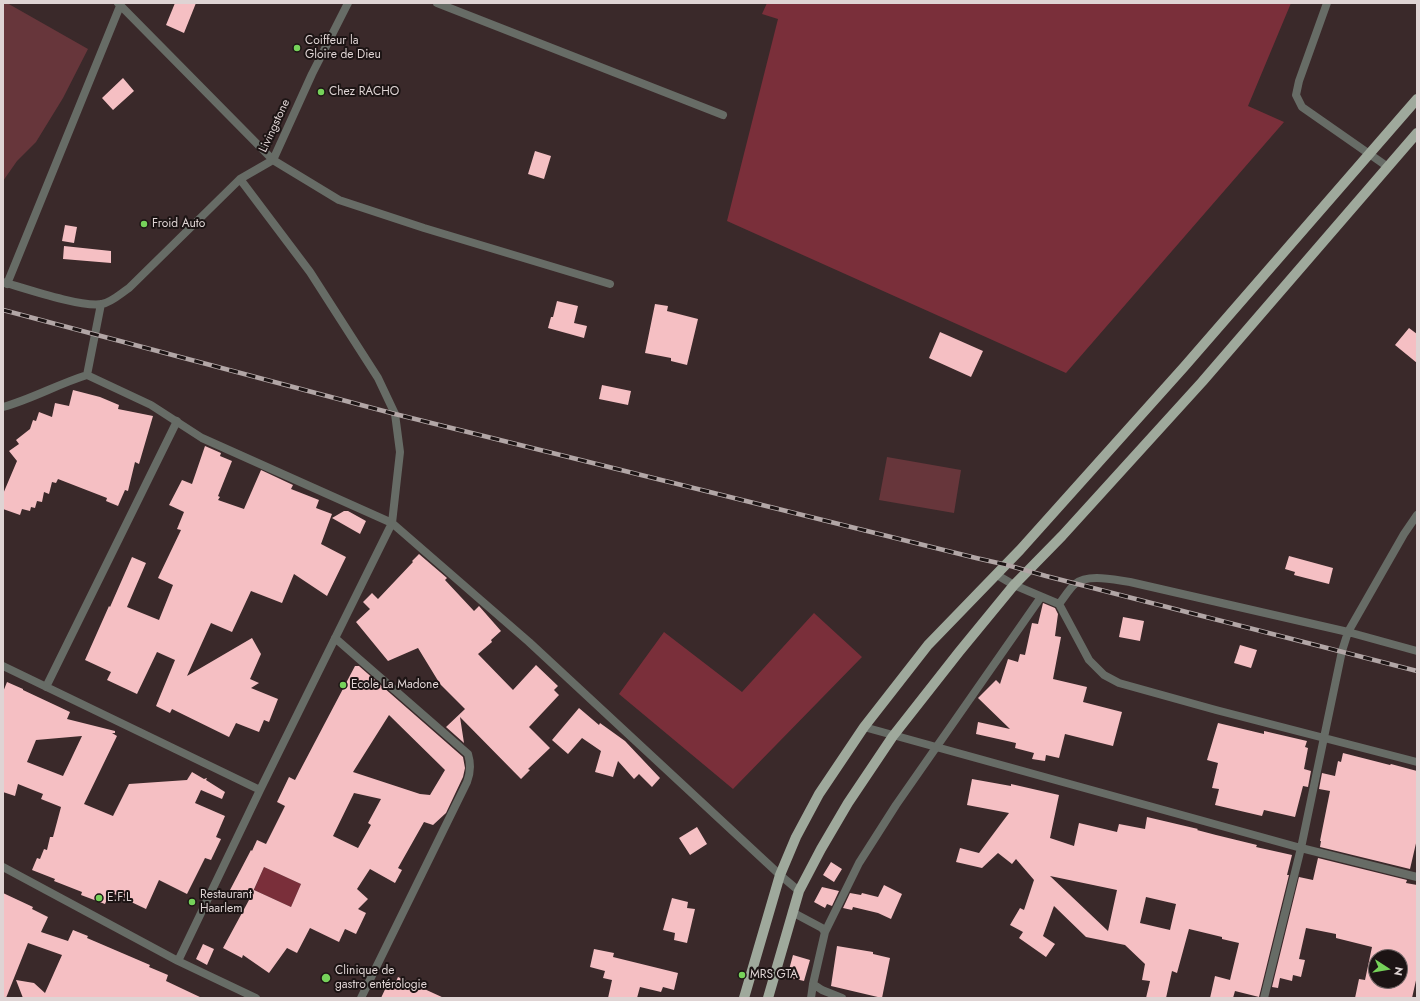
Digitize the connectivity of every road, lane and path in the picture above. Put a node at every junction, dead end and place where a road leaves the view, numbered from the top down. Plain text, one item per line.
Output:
1 (348, 3) edge
2 (437, 3) edge
3 (1327, 3) edge
4 (119, 4) edge
5 (1417, 100) edge
6 (723, 115) dead end
7 (1417, 133) edge
8 (1370, 154) junction
9 (274, 160) junction
10 (1388, 167) junction
11 (240, 179) junction
12 (5, 283) edge
13 (610, 284) dead end
14 (101, 304) junction
15 (87, 375) junction
16 (3, 407) edge
17 (177, 421) junction
18 (1417, 515) edge
19 (392, 523) junction
20 (997, 575) junction
21 (1014, 586) junction
22 (1041, 597) junction
23 (1059, 604) junction
24 (1348, 632) junction
25 (335, 638) junction
26 (1417, 651) edge
27 (3, 666) edge
28 (46, 687) junction
29 (864, 727) junction
30 (893, 736) junction
31 (1324, 738) junction
32 (935, 747) junction
33 (1417, 762) edge
34 (260, 790) junction
35 (1301, 848) junction
36 (3, 867) edge
37 (780, 875) junction
38 (1417, 877) edge
39 (799, 891) junction
40 (792, 912) junction
41 (825, 932) junction
42 (178, 961) junction
43 (813, 984) junction
44 (256, 998) edge
45 (360, 998) edge
46 (744, 998) edge
47 (768, 998) edge
48 (812, 998) edge
49 (842, 998) edge
50 (1264, 998) edge

1 - 9 street, Livingstone
2 - 6 street
3 - 8 street
4 - 9 street
4 - 12 street
5 - 8 main road
7 - 10 main road
8 - 10 street
8 - 20 main road
9 - 11 street, Livingstone
9 - 13 street
10 - 21 main road
11 - 14 street, Livingstone
11 - 19 street
12 - 14 street
14 - 15 street
15 - 16 street
15 - 17 street
17 - 19 street
17 - 28 street
18 - 24 street
19 - 25 street
19 - 37 street
20 - 21 street
20 - 29 main road
21 - 22 street
21 - 30 main road
22 - 23 street
22 - 32 street
23 - 24 street
23 - 31 street
24 - 26 street
24 - 31 street
25 - 34 street
25 - 45 street
27 - 28 street
28 - 34 street
29 - 30 street
29 - 37 main road
30 - 32 street
30 - 39 main road
31 - 33 street
31 - 35 street
32 - 35 street
32 - 41 street
34 - 42 street
35 - 38 street
35 - 50 street
36 - 42 street
37 - 39 street
37 - 46 main road
39 - 40 main road
40 - 41 street
40 - 47 main road
41 - 43 street
42 - 44 street
43 - 48 street
43 - 49 street

